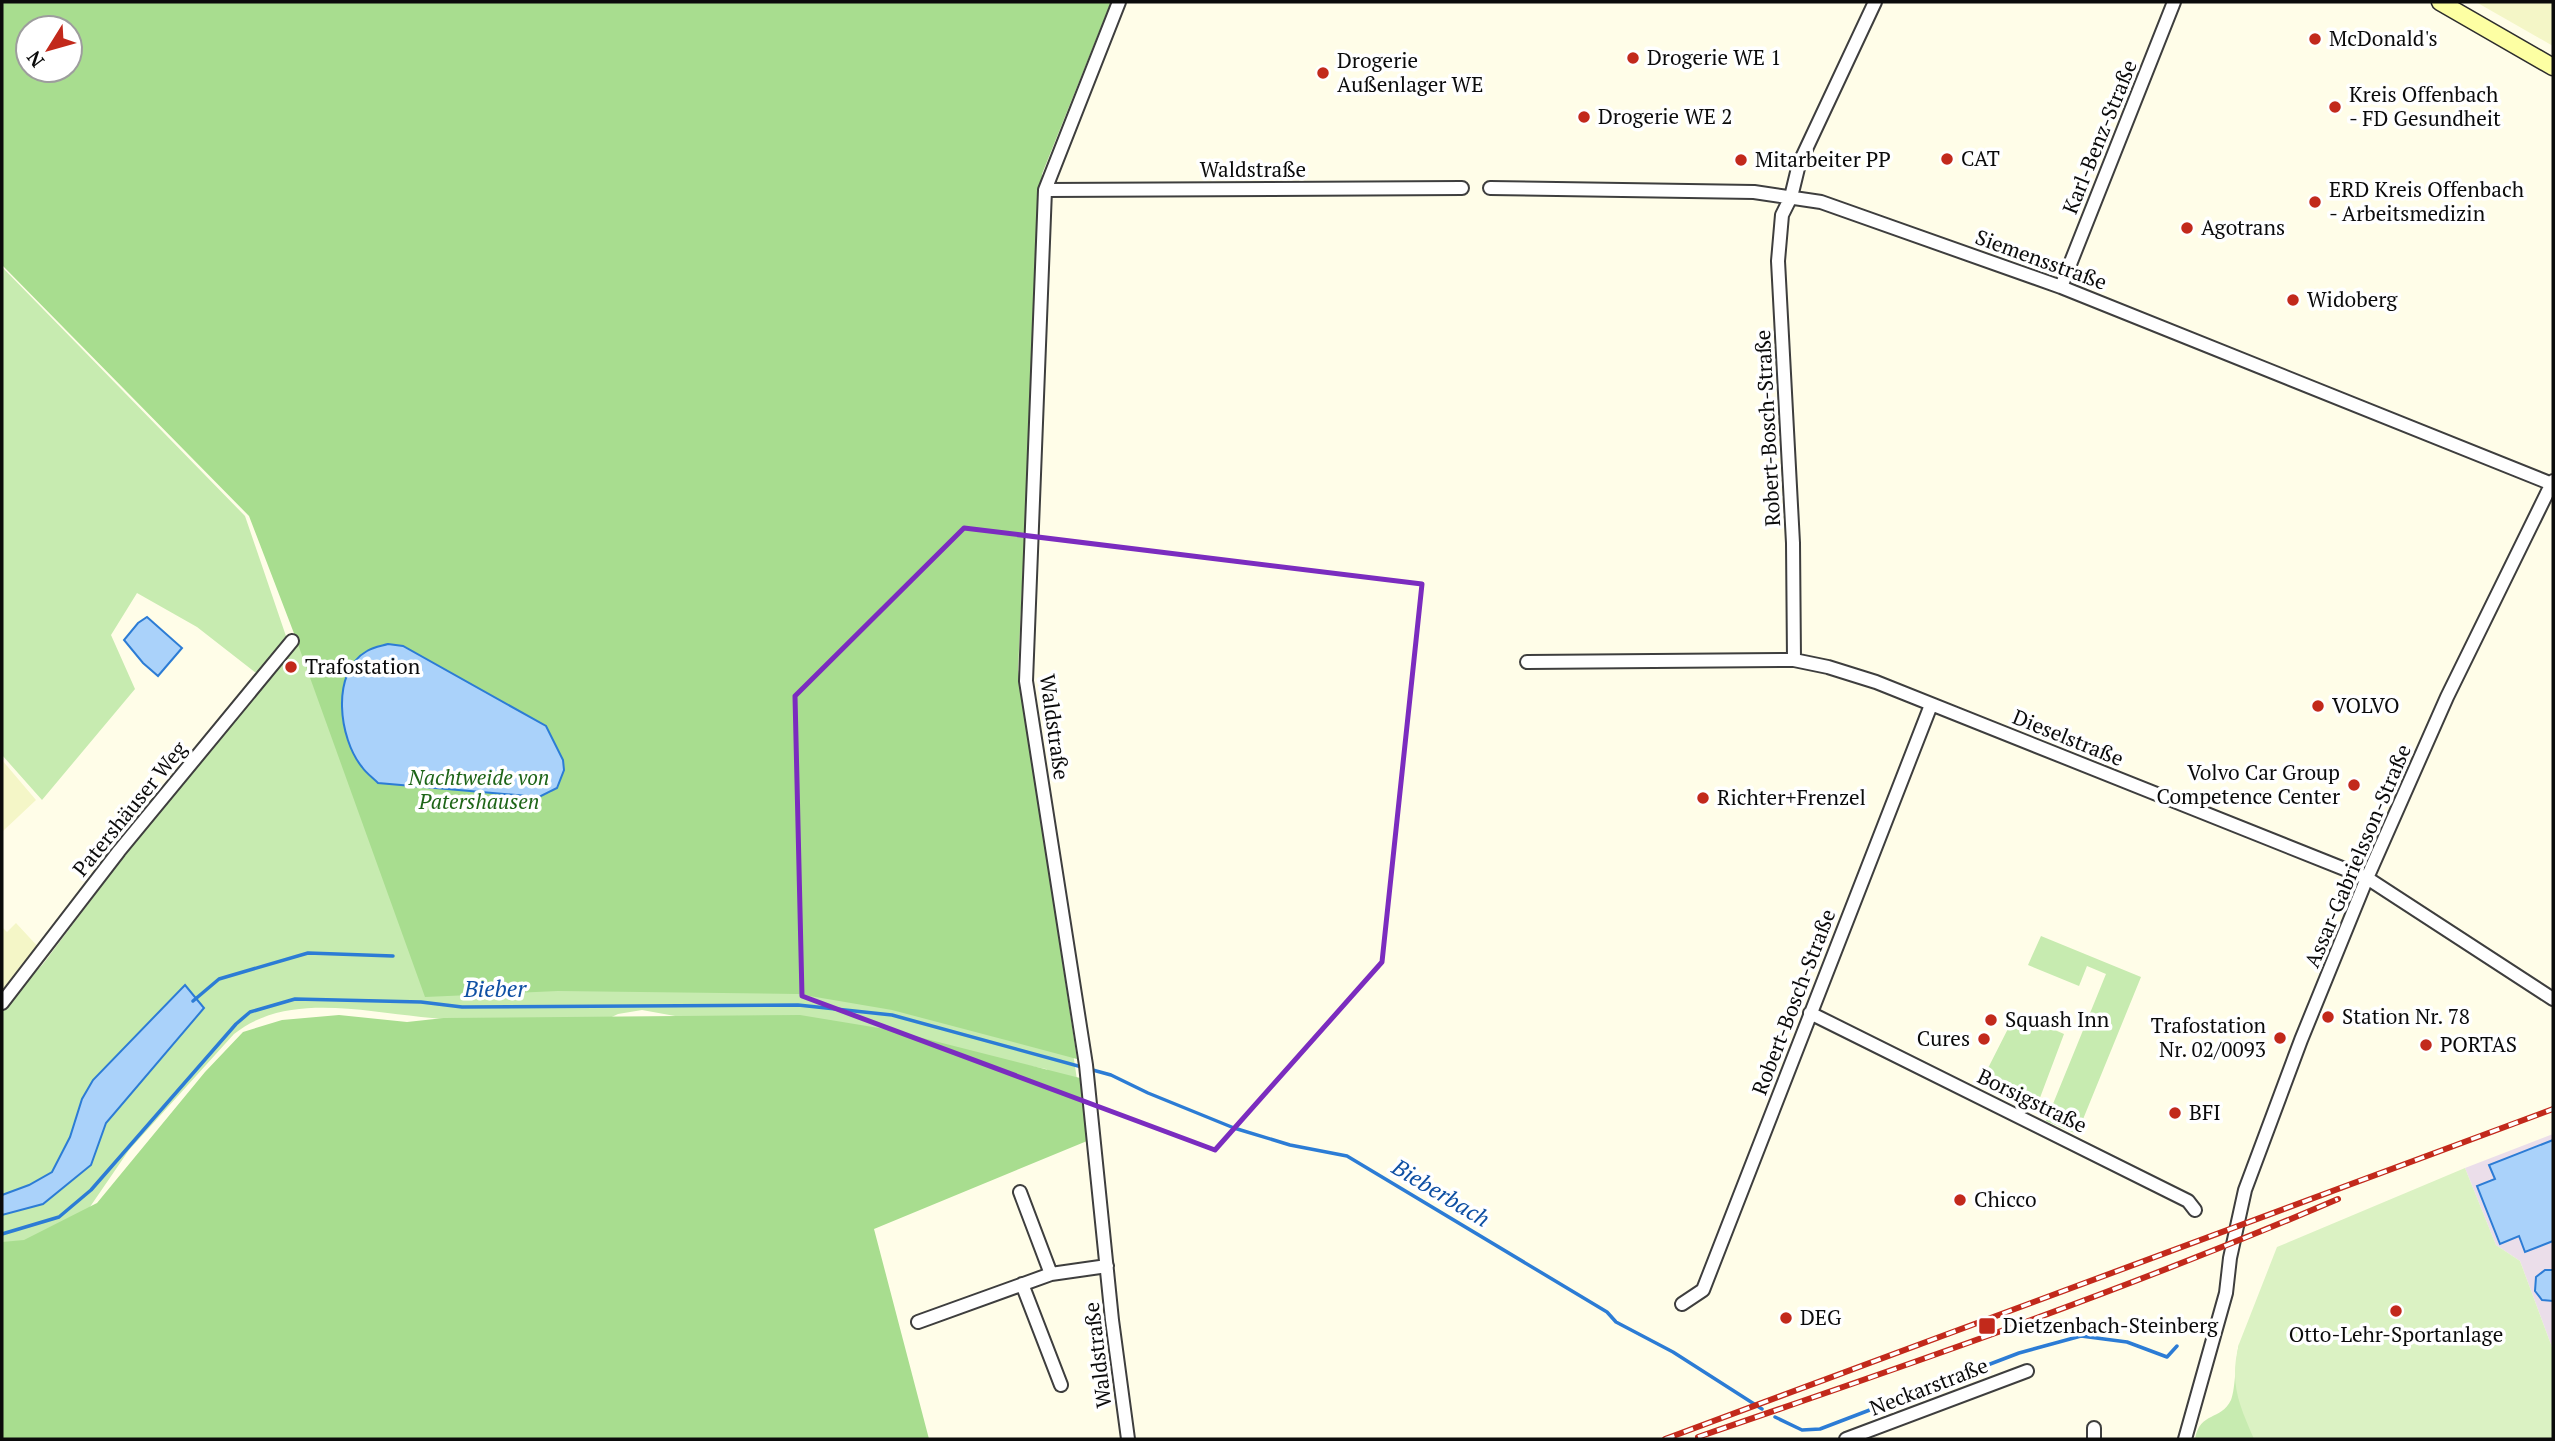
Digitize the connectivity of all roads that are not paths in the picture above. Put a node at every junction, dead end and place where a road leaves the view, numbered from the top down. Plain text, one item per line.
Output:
1 (1119, 2) edge
2 (1875, 2) edge
3 (2174, 2) edge
4 (2440, 2) edge
5 (2553, 67) edge
6 (1462, 188) dead end
7 (1490, 188) dead end
8 (1045, 190) junction
9 (1790, 197) junction
10 (2061, 287) junction
11 (2553, 483) edge
12 (292, 641) dead end
13 (1794, 660) junction
14 (1527, 662) dead end
15 (1931, 705) junction
16 (2367, 878) junction
17 (2553, 999) edge
18 (2, 1003) edge
19 (1810, 1013) junction
20 (1020, 1192) dead end
21 (2195, 1210) dead end
22 (1107, 1266) junction
23 (1051, 1274) junction
24 (1022, 1284) junction
25 (1682, 1304) dead end
26 (918, 1322) dead end
27 (2027, 1371) dead end
28 (1061, 1385) dead end
29 (1128, 1439) edge
30 (1846, 1439) edge
31 (2185, 1439) edge

1 - 8 street, Waldstraße
2 - 9 street, Robert-Bosch-Straße
3 - 10 street, Karl-Benz-Straße
4 - 5 street
6 - 8 street, Waldstraße
7 - 9 street, Siemensstraße
8 - 22 street, Waldstraße
9 - 10 street, Siemensstraße
9 - 13 street, Robert-Bosch-Straße
10 - 11 street, Siemensstraße
11 - 16 street, Assar-Gabrielsson-Straße
12 - 18 street, Patershäuser Weg
13 - 14 street, Dieselstraße
13 - 15 street, Dieselstraße
15 - 16 street, Dieselstraße
15 - 19 street, Robert-Bosch-Straße
16 - 17 street, Dieselstraße
16 - 31 street, Assar-Gabrielsson-Straße
19 - 21 street, Borsigstraße
19 - 25 street, Robert-Bosch-Straße
20 - 23 street
22 - 23 street
22 - 29 street, Waldstraße
23 - 24 street
24 - 26 street
24 - 28 street, Waldstraße
27 - 30 street, Neckarstraße

